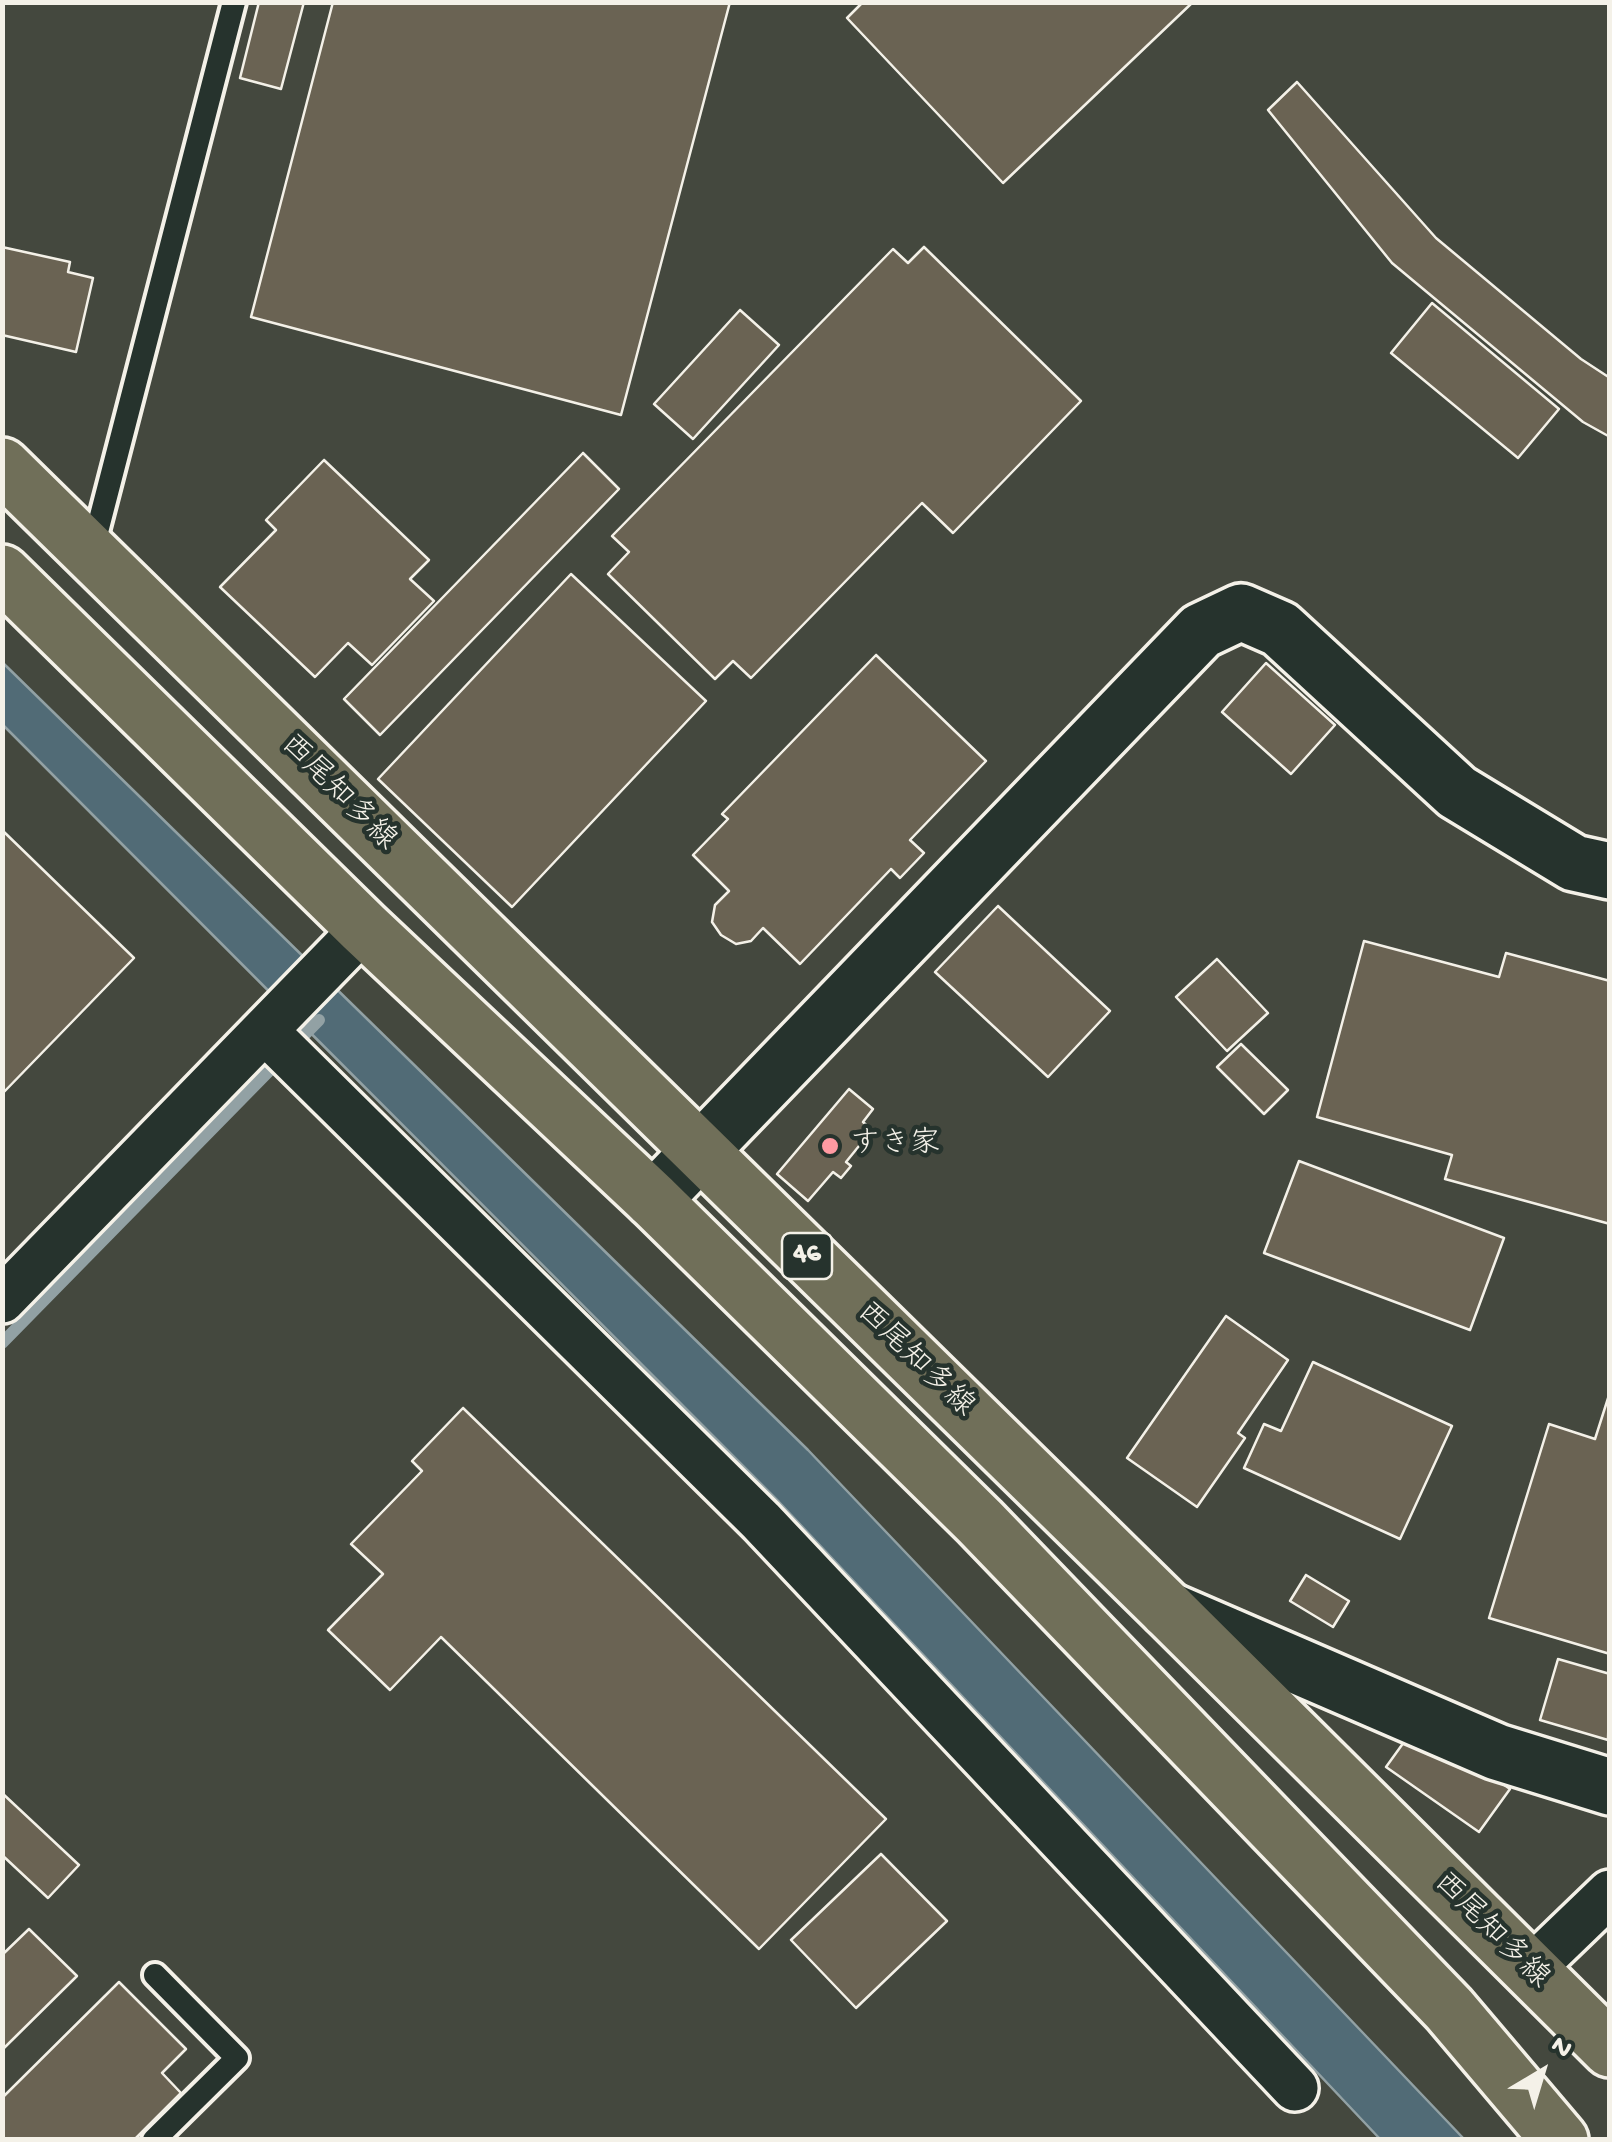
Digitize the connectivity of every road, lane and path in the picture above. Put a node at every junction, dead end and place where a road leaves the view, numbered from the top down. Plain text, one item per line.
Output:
1 (234, 2) edge
2 (2, 466) edge
3 (91, 552) junction
4 (2, 572) edge
5 (1610, 871) edge
6 (352, 940) junction
7 (275, 1021) junction
8 (700, 1151) junction
9 (654, 1200) junction
10 (2, 1300) edge
11 (1168, 1610) junction
12 (1610, 1788) edge
13 (1610, 1892) edge
14 (1529, 1971) junction
15 (154, 1974) dead end
16 (1610, 2049) edge
17 (1295, 2088) dead end
18 (154, 2140) edge
19 (1560, 2140) edge

1 - 3 lane
2 - 3 main road, 西尾知多線 / 46
3 - 8 main road, 西尾知多線 / 46
4 - 6 main road, 46
5 - 8 street
6 - 7 street
6 - 9 main road, 46
7 - 10 street
7 - 17 street
8 - 9 street
8 - 11 main road, 西尾知多線 / 46
9 - 19 main road, 46
11 - 12 street
11 - 14 main road, 西尾知多線 / 46
13 - 14 street
14 - 16 main road, 西尾知多線 / 46
15 - 18 lane

